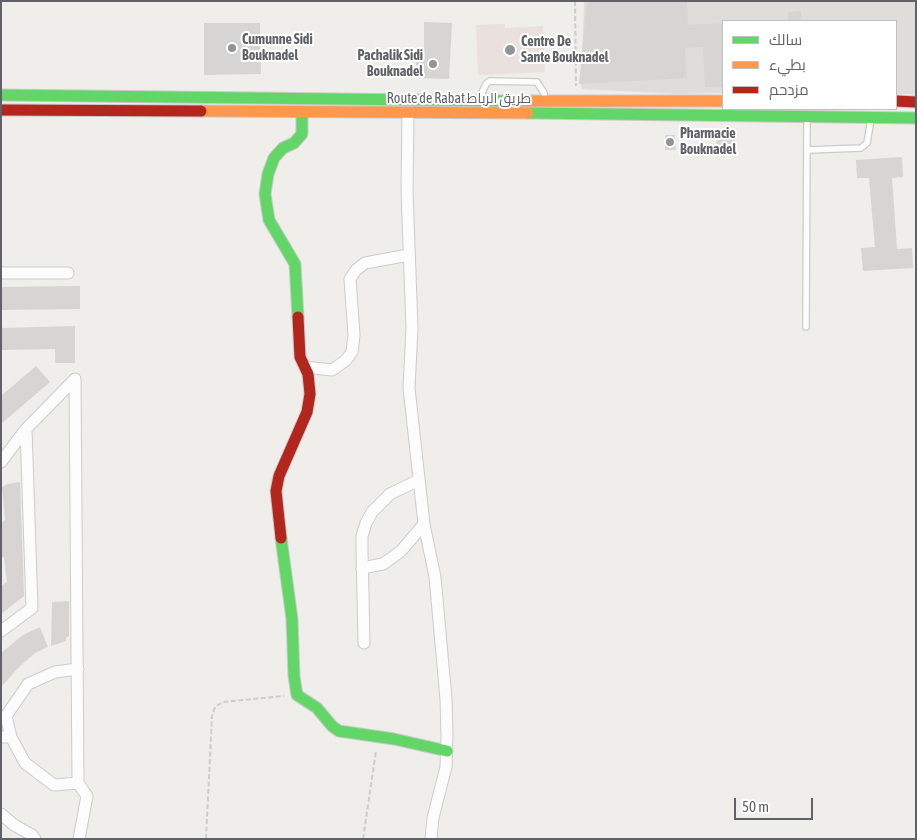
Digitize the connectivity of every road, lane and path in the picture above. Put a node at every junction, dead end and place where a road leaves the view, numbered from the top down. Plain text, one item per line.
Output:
1 (575, 1) edge
2 (1, 95) edge
3 (327, 99) junction
4 (479, 100) junction
5 (545, 101) junction
6 (690, 101) junction
7 (722, 101) edge
8 (576, 102) junction
9 (897, 102) edge
10 (916, 102) edge
11 (1, 110) edge
12 (302, 112) junction
13 (807, 112) edge
14 (327, 113) junction
15 (408, 114) junction
16 (545, 114) junction
17 (690, 114) junction
18 (871, 117) junction
19 (916, 118) edge
20 (808, 150) junction
21 (409, 255) junction
22 (68, 273) dead end
23 (1, 274) edge
24 (806, 327) dead end
25 (305, 367) junction
26 (26, 429) junction
27 (1, 462) edge
28 (419, 480) junction
29 (424, 524) junction
30 (362, 568) junction
31 (1, 631) edge
32 (364, 643) dead end
33 (78, 668) junction
34 (297, 695) junction
35 (4, 716) edge
36 (378, 736) junction
37 (6, 737) edge
38 (447, 751) junction
39 (78, 783) junction
40 (1, 814) edge
41 (35, 839) edge
42 (79, 839) edge
43 (206, 839) edge
44 (363, 839) edge
45 (431, 839) edge

1 - 8 path
2 - 3 main road, Route de Rabat طريق الرباط
3 - 4 main road, Route de Rabat طريق الرباط
3 - 14 main road
4 - 5 main road, Route de Rabat طريق الرباط
4 - 5 lane
5 - 8 main road, Route de Rabat طريق الرباط
5 - 16 main road
6 - 7 main road, Route de Rabat طريق الرباط
6 - 8 main road, Route de Rabat طريق الرباط
6 - 17 main road
9 - 10 main road
11 - 12 main road, Route de Rabat طريق الرباط
12 - 14 main road, Route de Rabat طريق الرباط
12 - 25 main road
13 - 17 main road, Route de Rabat طريق الرباط
13 - 18 main road, Route de Rabat طريق الرباط
13 - 20 lane
14 - 15 main road, Route de Rabat طريق الرباط
15 - 16 main road, Route de Rabat طريق الرباط
15 - 21 street
16 - 17 main road, Route de Rabat طريق الرباط
18 - 19 main road, Route de Rabat طريق الرباط
18 - 20 lane
20 - 24 lane
21 - 25 street
21 - 28 street
22 - 23 street
25 - 34 main road
26 - 27 street
26 - 31 street
26 - 33 street
28 - 29 street
28 - 30 street
29 - 30 street
29 - 38 street
30 - 32 street
33 - 35 street
33 - 39 street
34 - 36 main road
34 - 43 path
35 - 37 street
36 - 38 main road
36 - 44 path
37 - 39 street
38 - 45 street
39 - 42 street
40 - 41 street

